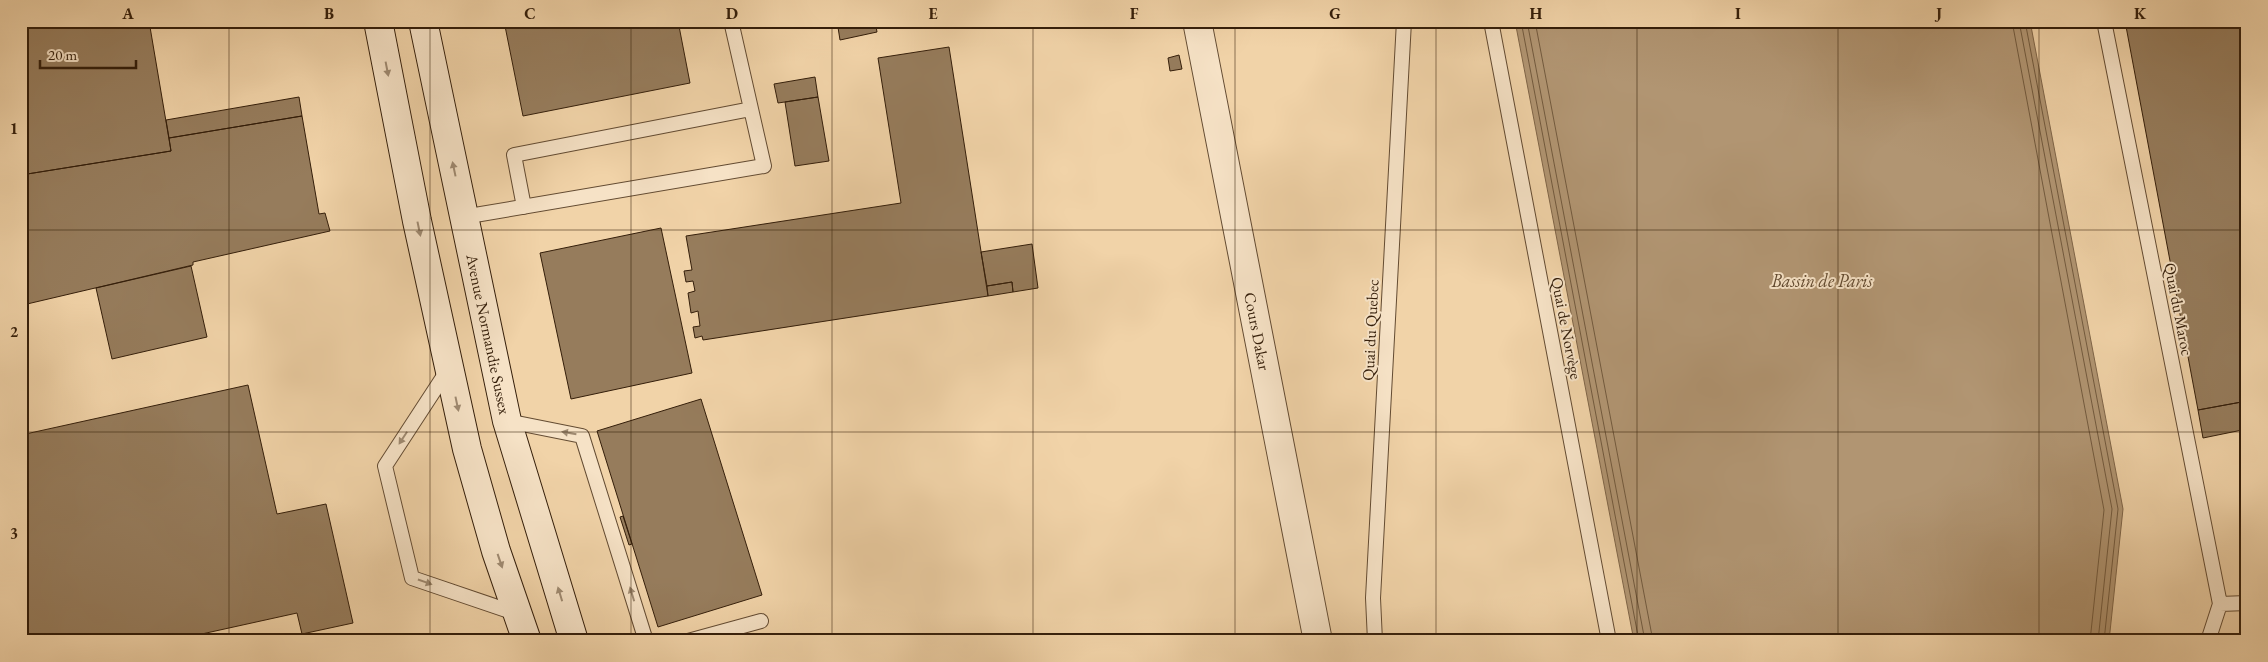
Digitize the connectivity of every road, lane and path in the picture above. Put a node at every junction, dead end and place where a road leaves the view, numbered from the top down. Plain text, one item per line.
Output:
1 (378, 21) edge
2 (423, 21) edge
3 (731, 21) edge
4 (1197, 21) edge
5 (1404, 21) edge
6 (1491, 21) edge
7 (2104, 21) edge
8 (751, 109) junction
9 (524, 207) junction
10 (464, 217) junction
11 (449, 367) junction
12 (507, 421) junction
13 (2247, 603) edge
14 (2220, 604) junction
15 (518, 614) junction
16 (760, 621) dead end
17 (526, 641) edge
18 (574, 641) edge
19 (646, 641) edge
20 (688, 641) edge
21 (1318, 641) edge
22 (1375, 641) edge
23 (1609, 641) edge
24 (2208, 641) edge

1 -> 11 main road
10 -> 2 main road, Avenue Normandie Sussex
3 - 8 lane
4 - 21 main road, Cours Dakar
5 - 22 lane, Quai du Quebec
6 - 23 lane, Quai de Norvège
7 - 14 lane, Quai du Maroc
8 - 9 lane
8 - 9 lane
9 - 10 lane
10 - 12 main road, Avenue Normandie Sussex
11 -> 15 main road
11 -> 15 lane
18 -> 12 main road, Avenue Normandie Sussex
19 -> 12 lane
13 - 14 lane
14 - 24 lane, Quai du Maroc
15 - 17 main road
16 - 20 lane

